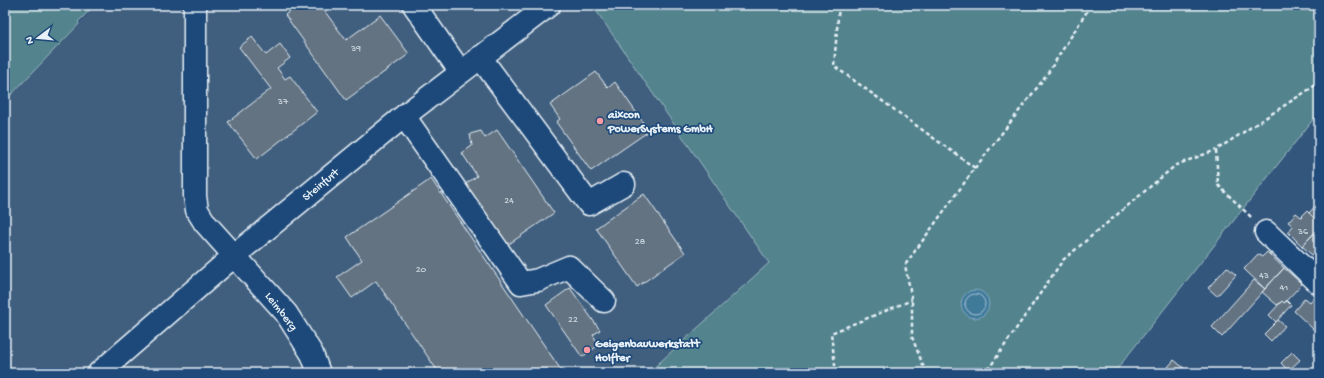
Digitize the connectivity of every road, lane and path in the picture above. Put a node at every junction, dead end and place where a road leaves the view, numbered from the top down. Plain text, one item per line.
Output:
1 (195, 5) edge
2 (414, 5) edge
3 (549, 5) edge
4 (839, 5) edge
5 (1091, 5) edge
6 (480, 57) junction
7 (460, 71) junction
8 (1319, 83) edge
9 (404, 116) junction
10 (1216, 150) junction
11 (975, 168) junction
12 (624, 184) dead end
13 (1266, 232) joint
14 (235, 255) junction
15 (1319, 283) edge
16 (912, 300) junction
17 (604, 301) dead end
18 (99, 373) edge
19 (319, 373) edge
20 (836, 373) edge
21 (926, 373) edge
22 (981, 373) edge

1 - 14 street, Leimberg
2 - 7 street
3 - 6 street, Steinfurt
4 - 11 path
5 - 11 path
6 - 7 street, Steinfurt
6 - 12 street
7 - 9 street, Steinfurt
8 - 10 path
9 - 14 street, Steinfurt
9 - 17 street
10 - 13 path
10 - 22 path
11 - 16 path
13 - 15 street
14 - 18 street, Steinfurt
14 - 19 street, Leimberg
16 - 20 path
16 - 21 path

